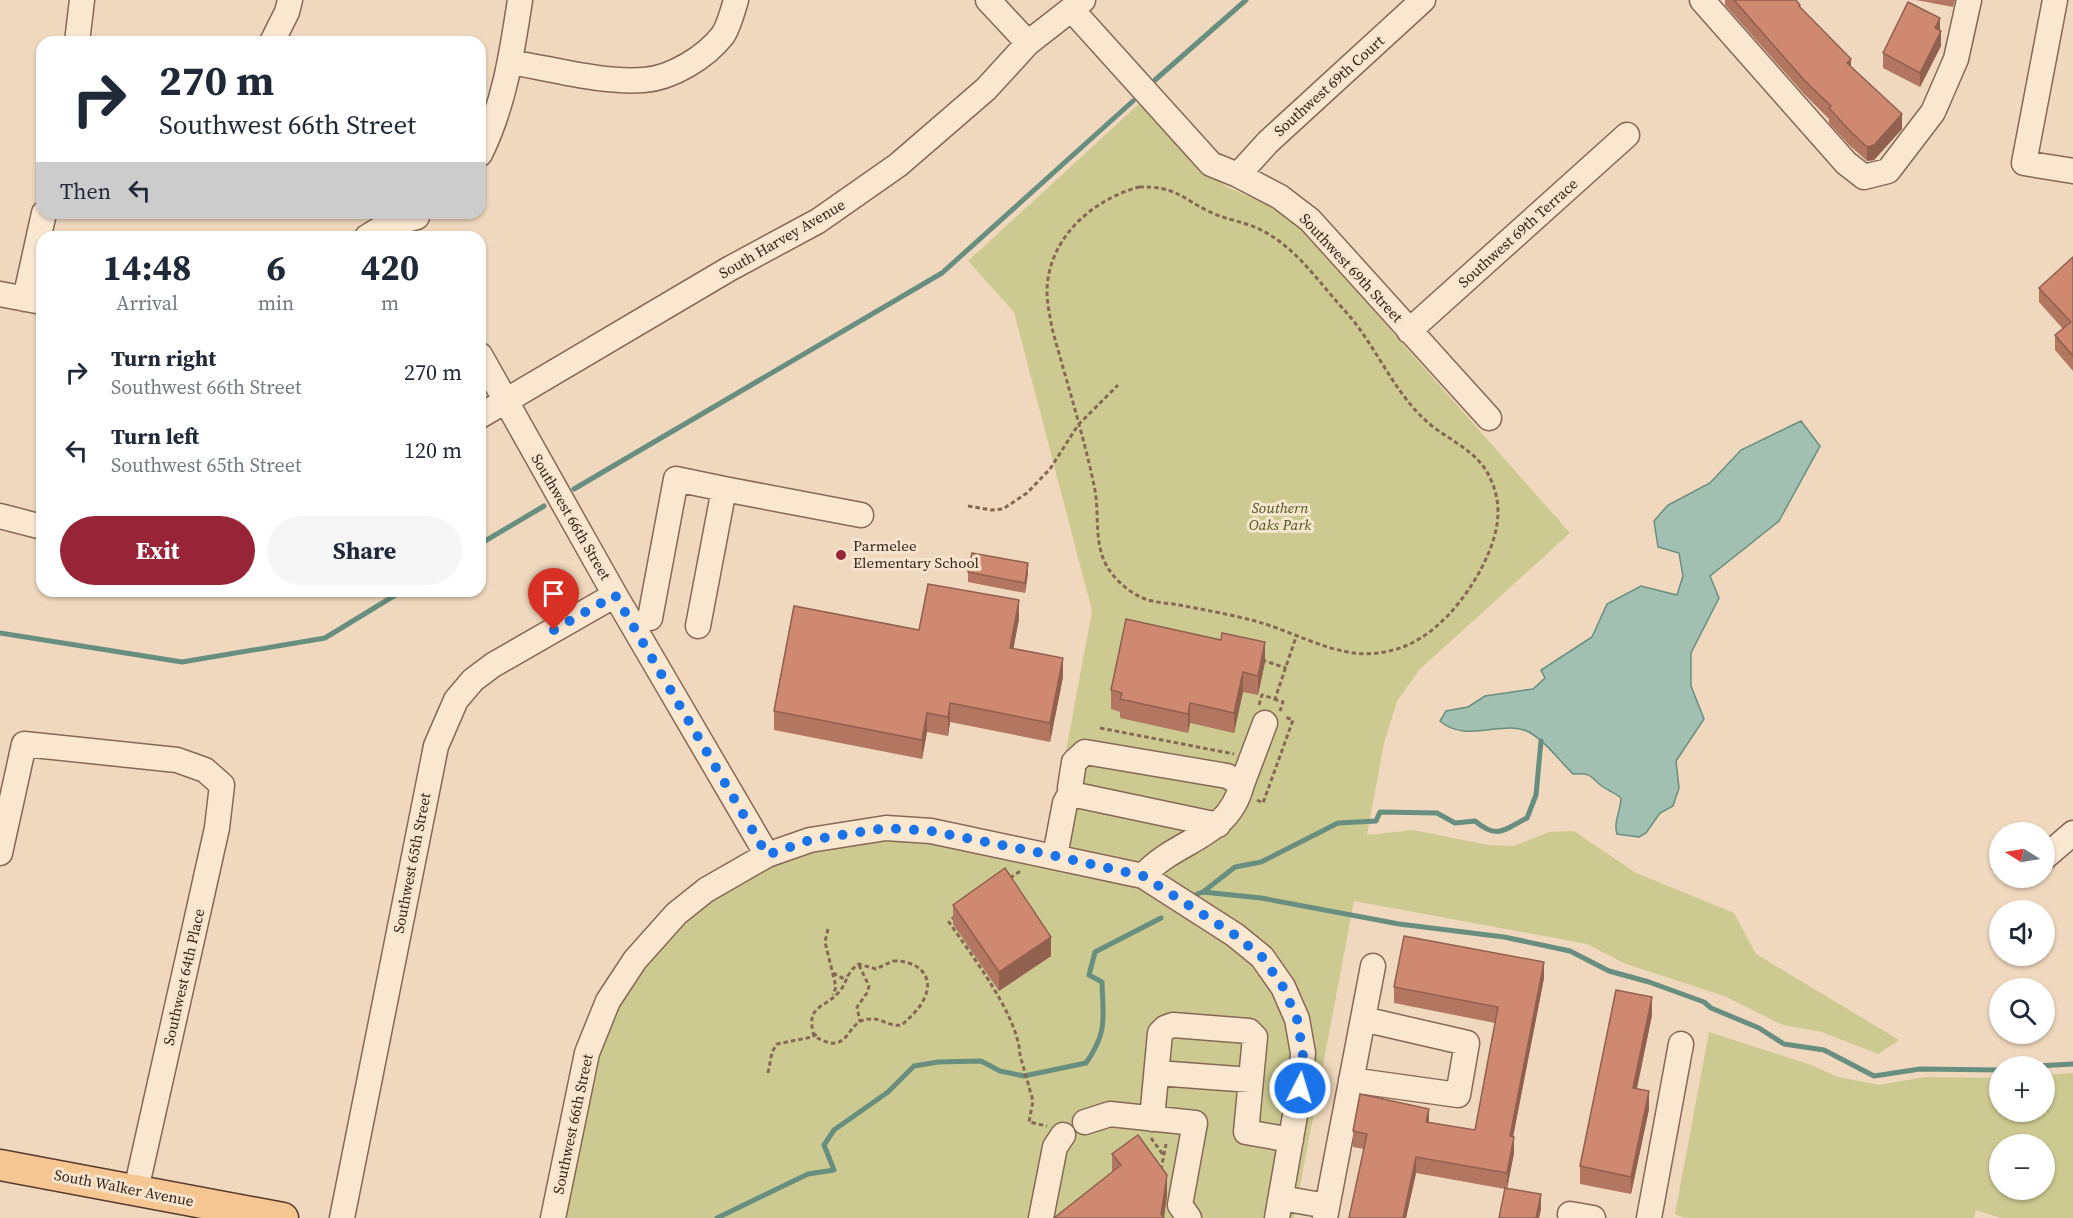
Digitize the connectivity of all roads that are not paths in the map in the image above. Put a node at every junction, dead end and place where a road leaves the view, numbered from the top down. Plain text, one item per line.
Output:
1 (82, 0) edge
2 (290, 0) edge
3 (520, 0) edge
4 (736, 0) edge
5 (988, 0) edge
6 (1423, 0) edge
7 (1702, 0) edge
8 (1969, 0) edge
9 (2055, 0) edge
10 (1078, 5) edge
11 (78, 36) edge
12 (275, 36) edge
13 (1028, 44) junction
14 (510, 62) junction
15 (1627, 135) dead end
16 (486, 140) edge
17 (2073, 171) edge
18 (1238, 175) junction
19 (419, 222) edge
20 (377, 231) edge
21 (36, 283) edge
22 (0, 294) edge
23 (34, 301) edge
24 (1408, 331) junction
25 (486, 366) edge
26 (505, 402) junction
27 (486, 413) edge
28 (1489, 418) dead end
29 (724, 489) junction
30 (861, 515) dead end
31 (0, 516) edge
32 (36, 525) edge
33 (615, 595) junction
34 (650, 618) dead end
35 (698, 626) dead end
36 (1260, 719) road end
37 (1242, 784) junction
38 (1071, 792) junction
39 (1218, 825) junction
40 (2073, 833) edge
41 (2055, 849) edge
42 (0, 853) edge
43 (767, 855) junction
44 (1053, 855) junction
45 (1143, 876) junction
46 (1373, 966) dead end
47 (1363, 1019) junction
48 (1681, 1044) dead end
49 (1157, 1073) junction
50 (1251, 1080) junction
51 (1351, 1080) junction
52 (1152, 1119) junction
53 (1291, 1140) junction
54 (0, 1165) edge
55 (136, 1190) junction
56 (1279, 1208) edge
57 (1326, 1212) edge
58 (271, 1217) edge
59 (342, 1218) edge
60 (553, 1218) edge
61 (1041, 1218) edge
62 (1189, 1218) edge
63 (1649, 1218) edge

1 - 11 street
2 - 12 street
3 - 14 street
4 - 14 street
5 - 13 street
6 - 18 street, Southwest 69th Court
7 - 8 street
9 - 17 street
10 - 13 street, South Harvey Avenue
10 - 18 street, Southwest 69th Street
13 - 26 street, South Harvey Avenue
14 - 16 street
15 - 24 street, Southwest 69th Terrace
18 - 24 street, Southwest 69th Street
19 - 20 street
21 - 23 street
22 - 23 street
24 - 28 street, Southwest 69th Street
25 - 26 street, Southwest 66th Street
26 - 27 street, South Harvey Avenue
26 - 33 street, Southwest 66th Street
29 - 30 street
29 - 34 street
29 - 35 street
31 - 32 street
33 - 43 street, Southwest 66th Street
33 - 59 street, Southwest 65th Street
36 - 37 street
37 - 38 street
37 - 39 street
38 - 39 street
38 - 44 street
39 - 45 street
40 - 41 street
42 - 55 street, Southwest 64th Place
43 - 44 street
43 - 60 street, Southwest 66th Street
44 - 45 street
45 - 53 street
46 - 47 street
47 - 51 street
47 - 51 street
48 - 63 street
49 - 50 street
49 - 50 street
49 - 52 street
50 - 53 street
51 - 57 street
52 - 61 street
52 - 62 street
53 - 56 street
54 - 55 main road, South Walker Avenue
55 - 58 main road, South Walker Avenue
56 - 57 street

